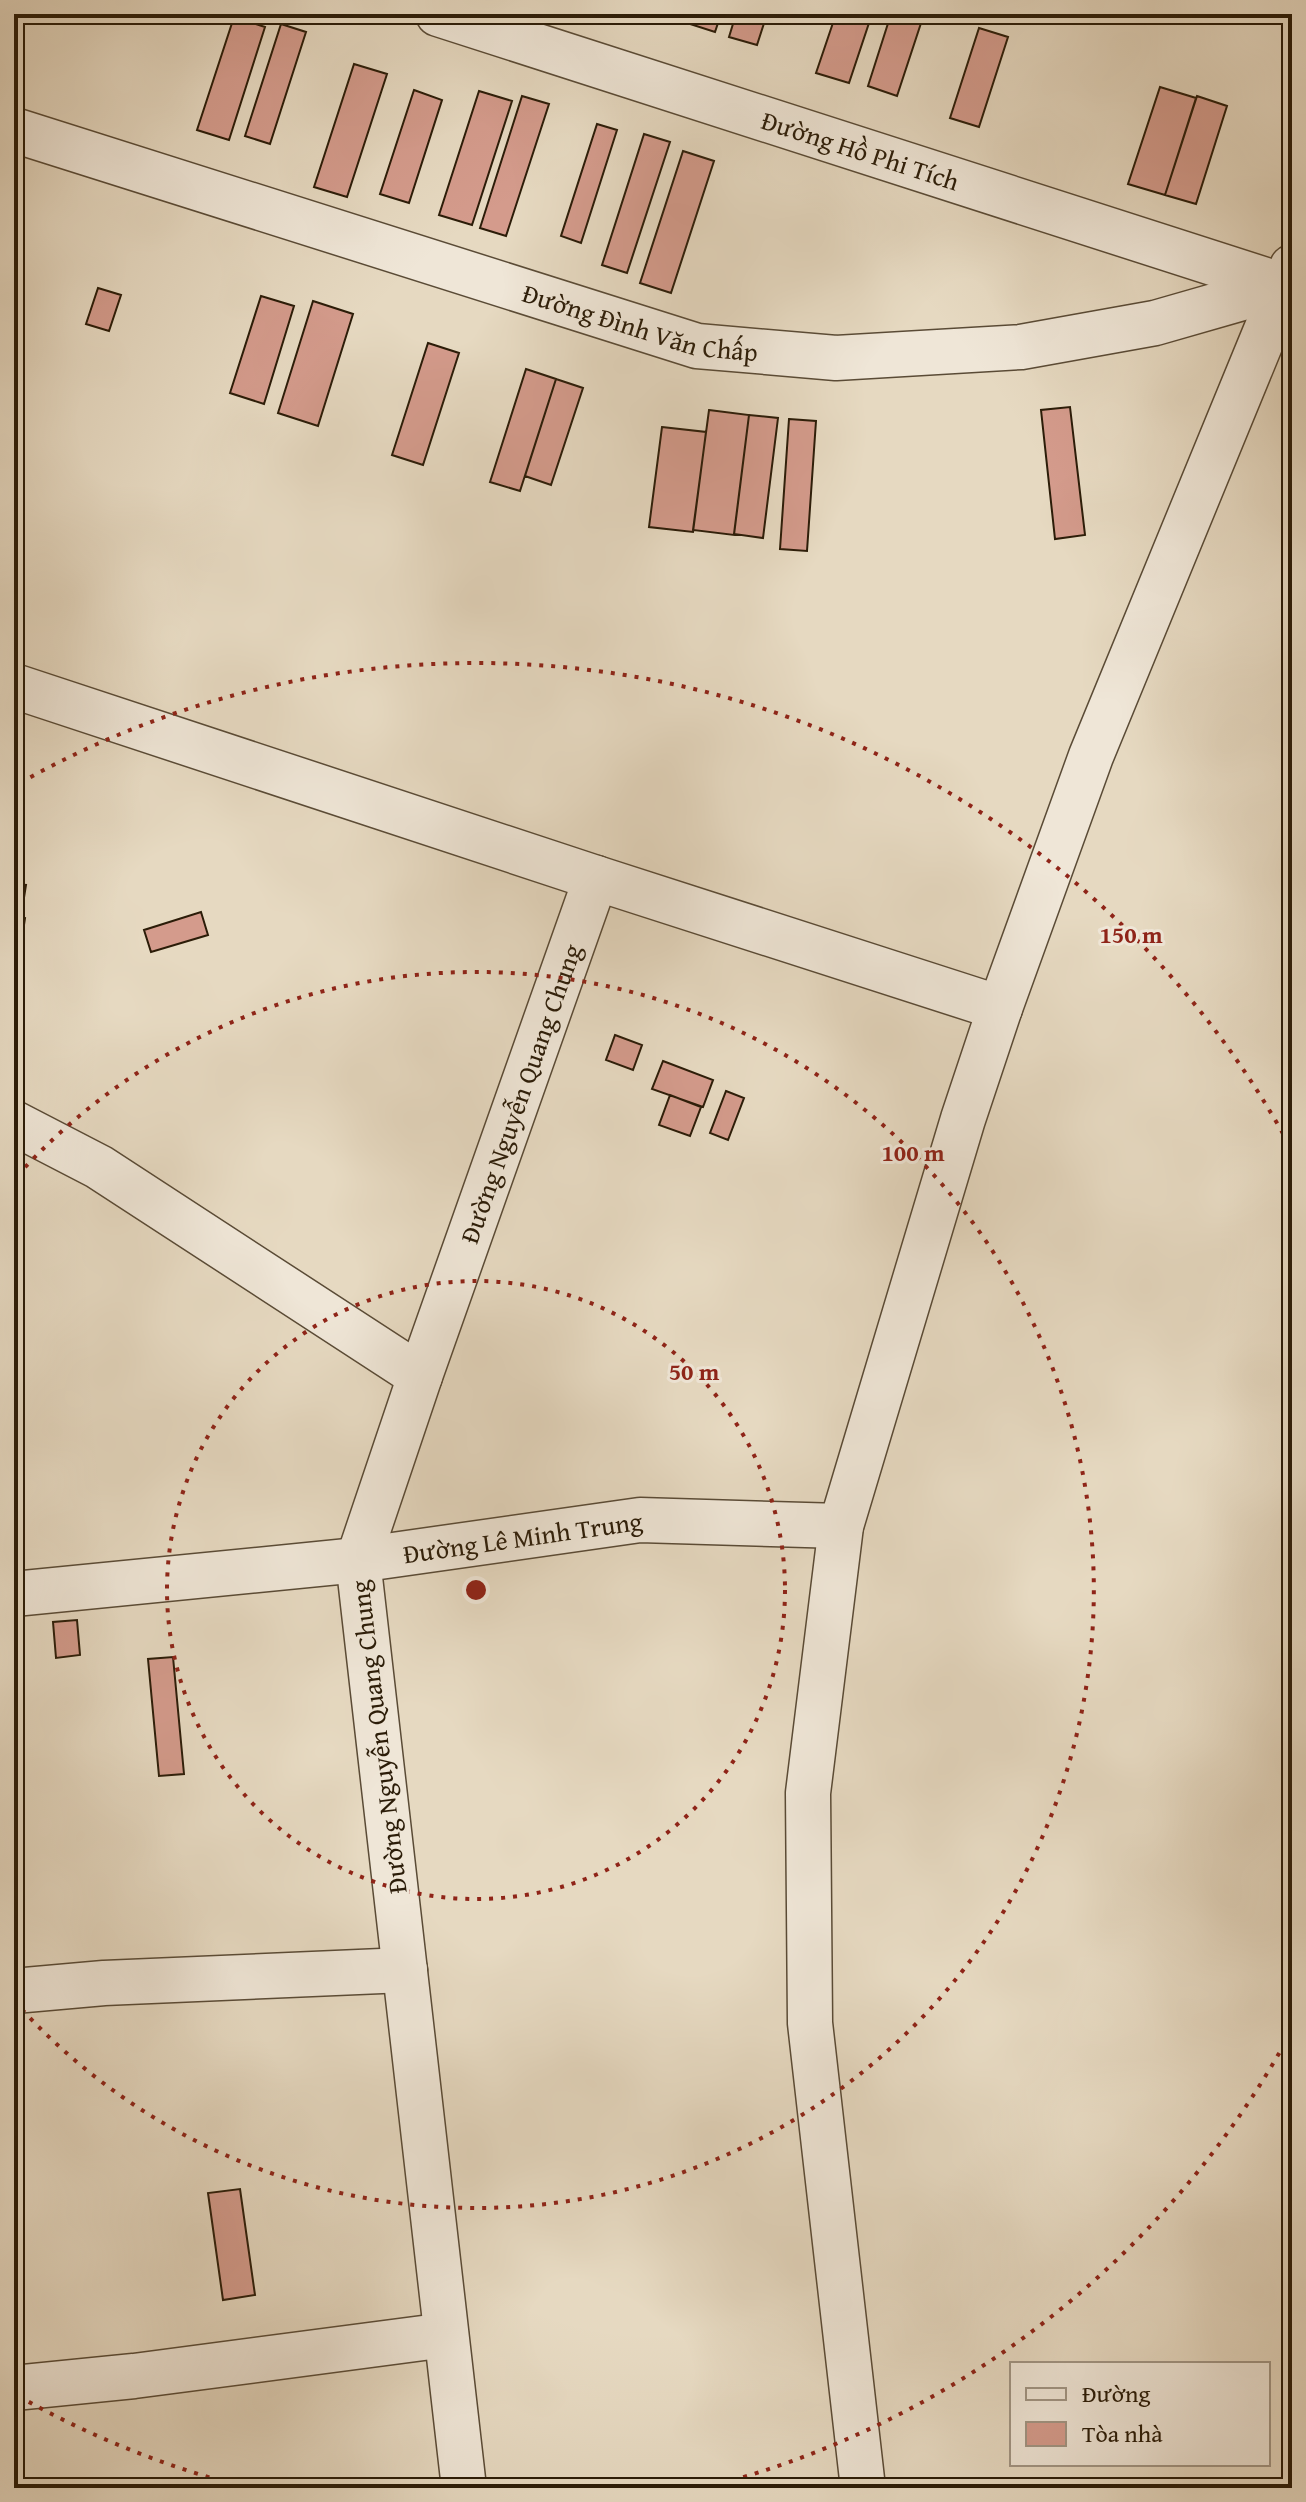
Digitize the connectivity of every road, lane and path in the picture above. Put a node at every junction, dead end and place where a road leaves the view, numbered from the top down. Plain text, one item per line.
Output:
1 (438, 14) edge
2 (14, 130) edge
3 (1288, 276) edge
4 (14, 686) edge
5 (596, 878) junction
6 (1000, 1008) junction
7 (14, 1123) edge
8 (420, 1376) junction
9 (841, 1526) junction
10 (358, 1560) junction
11 (14, 1594) edge
12 (405, 1970) junction
13 (14, 1991) edge
14 (446, 2335) junction
15 (14, 2388) edge
16 (464, 2488) edge
17 (863, 2488) edge

1 - 3 street, Đường Hồ Phi Tích
2 - 3 street, Đường Đình Văn Chấp
3 - 6 street
4 - 5 street
5 - 6 street
5 - 8 street, Đường Nguyễn Quang Chung
6 - 9 street
7 - 8 street
8 - 10 street, Đường Nguyễn Quang Chung
9 - 10 street, Đường Lê Minh Trung
9 - 17 street
10 - 11 street, Đường Lê Minh Trung
10 - 12 street, Đường Nguyễn Quang Chung
12 - 13 street
12 - 14 street, Đường Nguyễn Quang Chung
14 - 15 street
14 - 16 street, Đường Nguyễn Quang Chung

